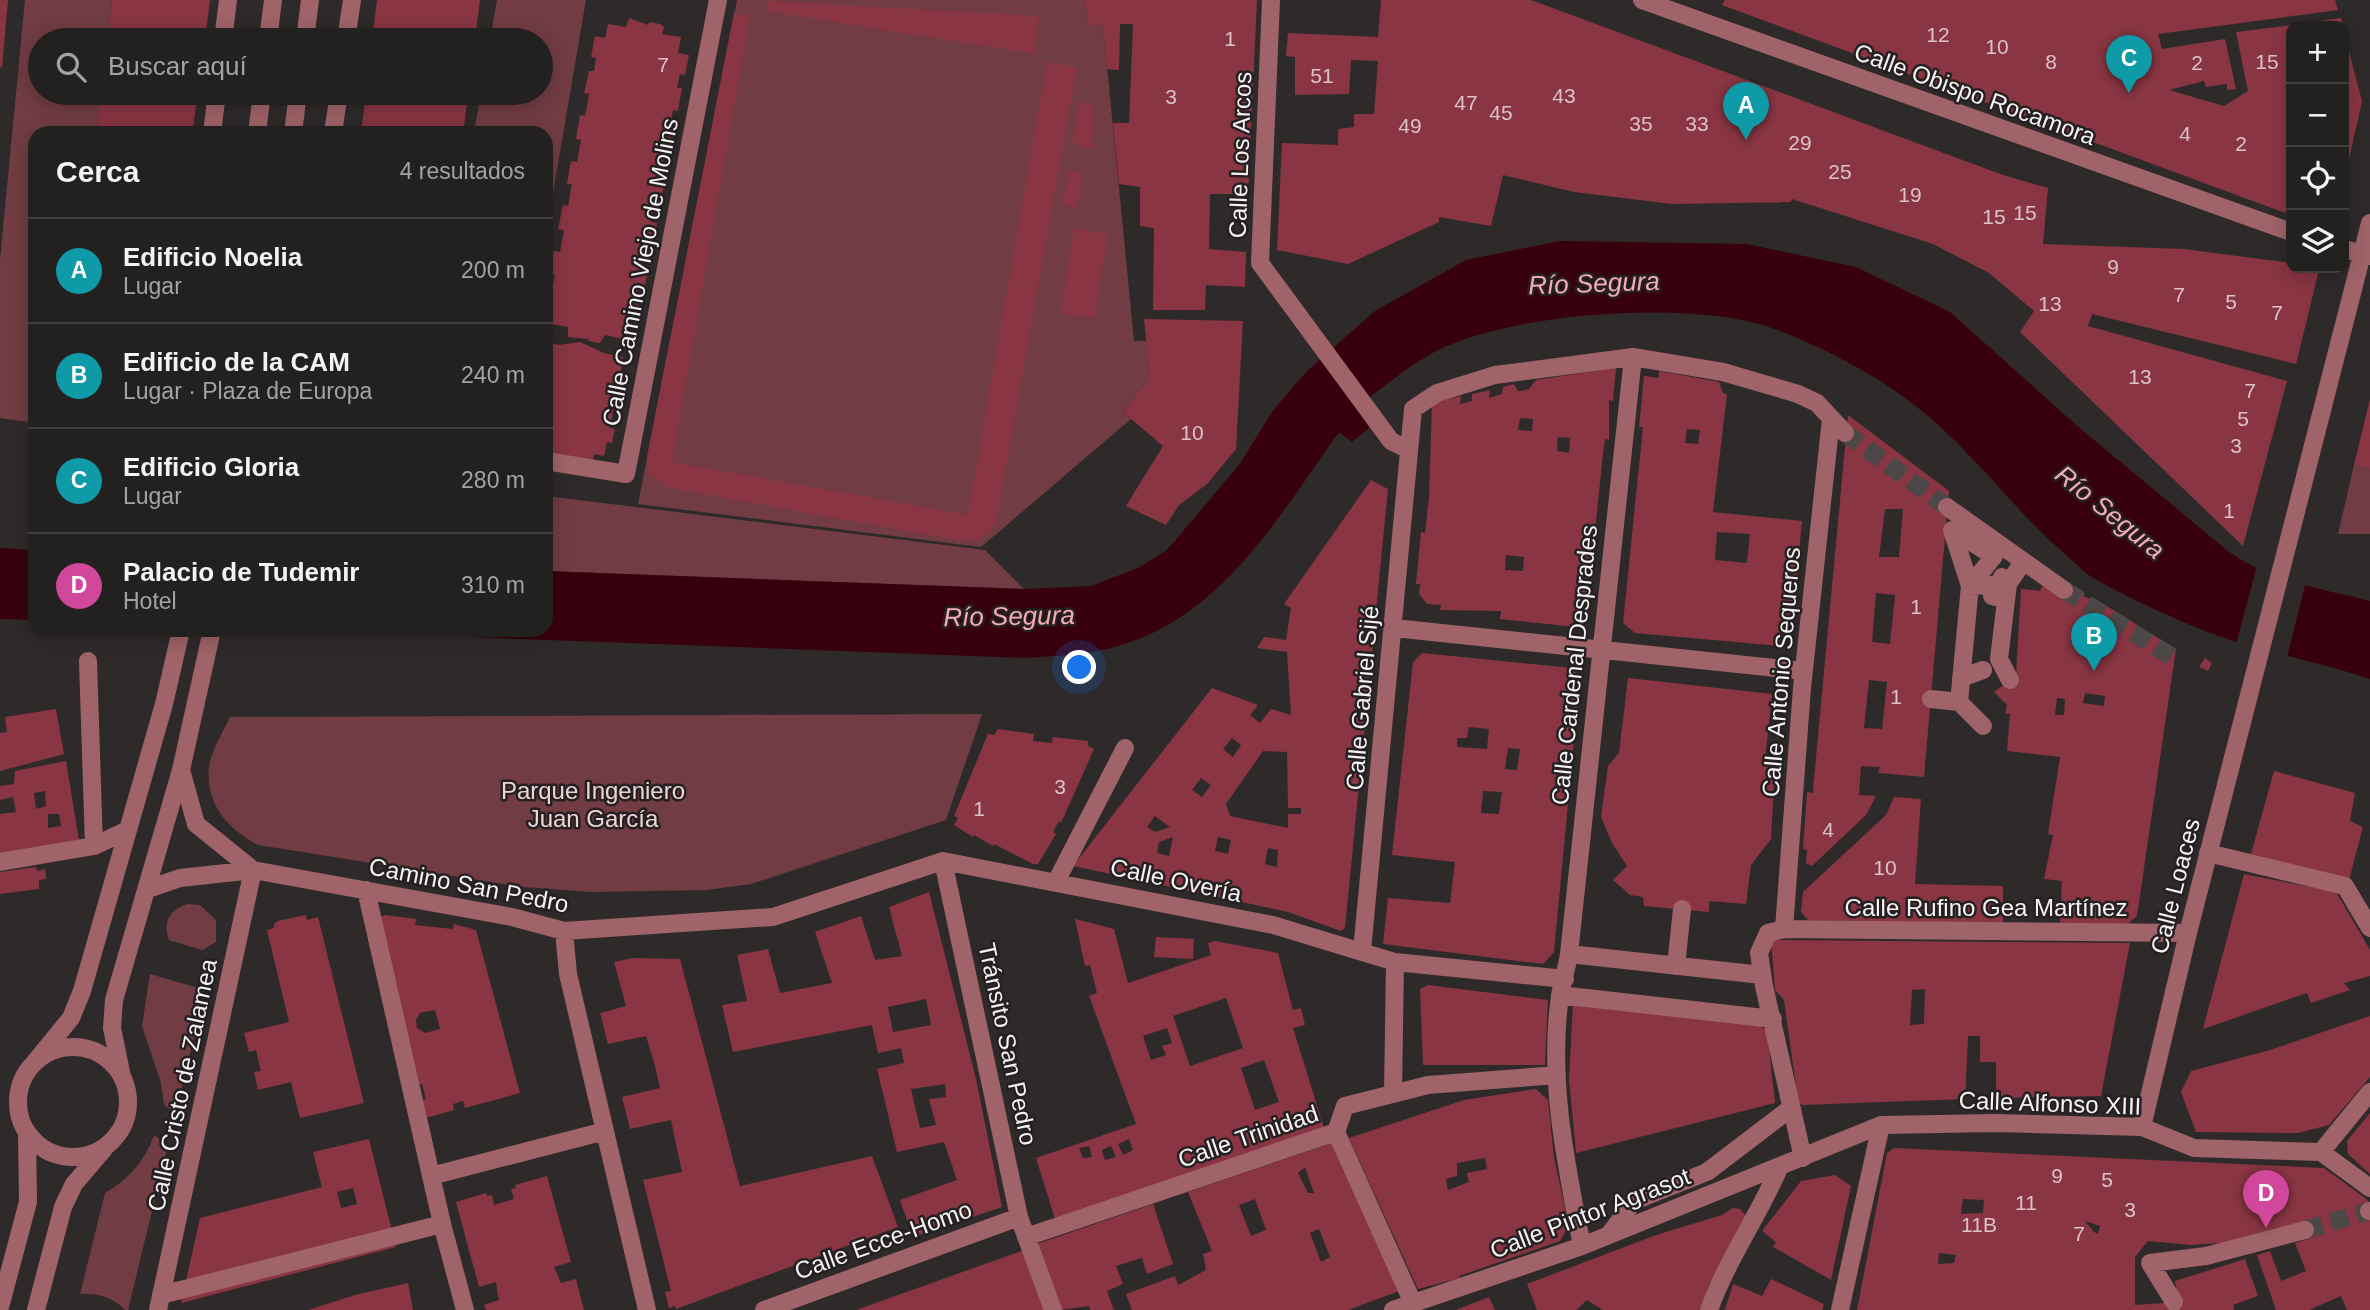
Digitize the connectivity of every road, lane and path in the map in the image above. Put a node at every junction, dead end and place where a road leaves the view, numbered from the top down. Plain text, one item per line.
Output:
1 (228, 0) edge
2 (273, 0) edge
3 (310, 0) edge
4 (352, 0) edge
5 (718, 0) edge
6 (1271, 0) edge
7 (1642, 0) edge
8 (224, 28) edge
9 (270, 28) edge
10 (306, 28) edge
11 (348, 28) edge
12 (216, 105) edge
13 (260, 105) edge
14 (296, 105) edge
15 (337, 105) edge
16 (213, 126) edge
17 (258, 126) edge
18 (294, 126) edge
19 (334, 126) edge
20 (2370, 223) edge
21 (2286, 230) edge
22 (2349, 251) edge
23 (2367, 256) edge
24 (1633, 357) junction
25 (1831, 419) dead end
26 (1845, 433) tunnel mouth
27 (1407, 449) junction
28 (553, 462) edge
29 (1947, 507) tunnel mouth
30 (2014, 569) junction
31 (2064, 590) tunnel mouth
32 (1394, 628) junction
33 (179, 637) edge
34 (210, 637) edge
35 (1601, 649) junction
36 (88, 661) dead end
37 (1991, 667) junction
38 (1804, 671) junction
39 (1961, 678) junction
40 (2010, 680) dead end
41 (1931, 699) dead end
42 (1959, 702) junction
43 (1983, 726) dead end
44 (1125, 748) dead end
45 (181, 770) junction
46 (128, 830) junction
47 (94, 846) junction
48 (2208, 853) junction
49 (943, 861) junction
50 (0, 862) edge
51 (253, 870) junction
52 (1056, 880) junction
53 (148, 889) junction
54 (366, 890) junction
55 (1682, 909) dead end
56 (2370, 928) edge
57 (1784, 929) junction
58 (564, 931) junction
59 (2188, 933) junction
60 (1362, 951) junction
61 (1569, 954) junction
62 (1395, 962) junction
63 (1676, 966) junction
64 (1762, 975) junction
65 (1563, 987) junction
66 (1773, 1020) junction
67 (35, 1062) junction
68 (1557, 1075) junction
69 (121, 1077) junction
70 (2370, 1092) edge
71 (1393, 1094) junction
72 (1791, 1108) junction
73 (1881, 1125) junction
74 (2142, 1127) junction
75 (605, 1131) junction
76 (1336, 1132) junction
77 (27, 1133) junction
78 (107, 1146) junction
79 (2321, 1152) junction
80 (1803, 1157) junction
81 (1780, 1166) junction
82 (431, 1176) junction
83 (2370, 1188) edge
84 (1019, 1217) junction
85 (442, 1224) junction
86 (2305, 1230) tunnel mouth
87 (1611, 1232) junction
88 (1026, 1237) junction
89 (1582, 1246) junction
90 (2174, 1302) dead end
91 (160, 1303) edge
92 (1413, 1303) junction
93 (0, 1307) edge
94 (36, 1310) edge
95 (465, 1310) edge
96 (647, 1310) edge
97 (764, 1310) edge
98 (1053, 1310) edge
99 (1393, 1310) edge
100 (1709, 1310) edge
101 (1840, 1310) edge

1 - 8 street
2 - 9 street
3 - 10 street
4 - 11 street
5 - 28 street, Calle Camino Viejo de Molins
6 - 27 street, Calle Los Arcos
7 - 21 street, Calle Obispo Rocamora
12 - 16 street
13 - 17 street
14 - 18 street
15 - 19 street
20 - 23 street, Calle Loaces
22 - 23 street
23 - 48 street, Calle Loaces
24 - 26 street, Calle Gabriel Sijé
24 - 27 street, Calle Gabriel Sijé
24 - 35 street, Calle Cardenal Desprades
25 - 38 street, Calle Antonio Sequeros
27 - 32 street, Calle Gabriel Sijé
29 - 30 street
30 - 31 street
30 - 37 street
30 - 39 street
32 - 35 street
32 - 60 street, Calle Gabriel Sijé
33 - 46 street
34 - 45 street
35 - 38 street
35 - 61 street, Calle Cardenal Desprades
36 - 47 street
37 - 39 street
37 - 40 street
38 - 57 street, Calle Antonio Sequeros
39 - 42 street
41 - 42 street
42 - 43 street
44 - 52 street
45 - 51 street
45 - 53 street
46 - 47 street
46 - 67 street
47 - 50 street
48 - 56 street
48 - 59 street, Calle Loaces
49 - 52 street, Calle Overía
49 - 58 street, Camino San Pedro
49 - 84 street, Tránsito San Pedro
51 - 53 street, Camino San Pedro
51 - 54 street, Camino San Pedro
51 - 91 street, Calle Cristo de Zalamea
52 - 60 street, Calle Overía
53 - 69 street
54 - 58 street, Camino San Pedro
54 - 82 street
55 - 63 street
57 - 59 street, Calle Rufino Gea Martínez
57 - 64 street
58 - 75 street
59 - 74 street, Calle Loaces
60 - 62 street, Calle Overía
61 - 63 street
61 - 65 street, Calle Cardenal Desprades
62 - 65 street, Calle Overía
62 - 71 street
63 - 64 street
64 - 66 street
65 - 66 street, Calle Overía
65 - 68 street, Calle Cardenal Desprades
66 - 72 street
67 - 69 street
67 - 77 street
68 - 71 street, Calle Trinidad
68 - 89 street, Calle Cardenal Desprades
69 - 78 street
70 - 79 street
71 - 76 street, Calle Trinidad
72 - 80 street
72 - 87 street
73 - 74 street, Calle Alfonso XIII
73 - 80 street, Calle Alfonso XIII
73 - 101 street
74 - 79 street, Calle Alfonso XIII
75 - 82 street
75 - 96 street
76 - 88 street, Calle Trinidad
76 - 92 street
77 - 78 street
77 - 93 street
78 - 94 street
79 - 83 street
80 - 81 street, Calle Pintor Agrasot
81 - 87 street, Calle Pintor Agrasot
81 - 100 street
82 - 85 street
84 - 88 street, Tránsito San Pedro
84 - 97 street, Calle Ecce-Homo
85 - 91 street
85 - 95 street
86 - 90 street
87 - 89 street, Calle Pintor Agrasot
88 - 98 street, Tránsito San Pedro
89 - 92 street, Calle Pintor Agrasot
92 - 99 street, Calle Pintor Agrasot

